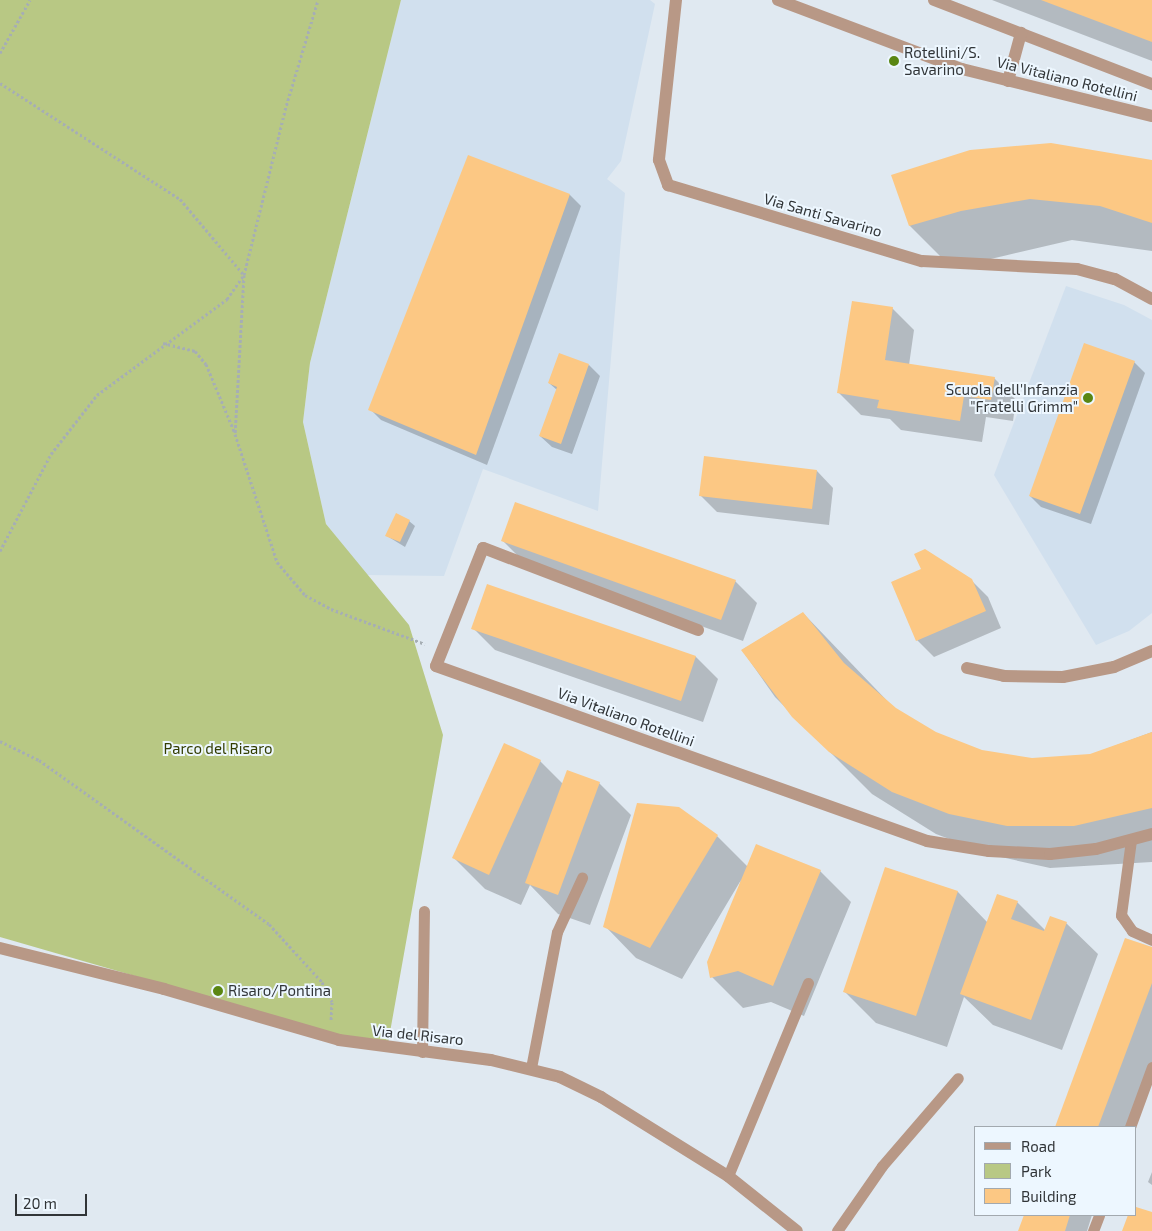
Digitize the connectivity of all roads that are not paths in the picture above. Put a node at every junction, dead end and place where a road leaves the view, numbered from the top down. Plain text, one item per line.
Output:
1 (676, 0) edge
2 (778, 0) edge
3 (934, 0) edge
4 (1021, 33) junction
5 (1008, 81) junction
6 (1152, 84) edge
7 (1152, 116) edge
8 (1152, 299) edge
9 (698, 630) dead end
10 (1152, 651) edge
11 (967, 668) dead end
12 (1152, 834) edge
13 (1131, 840) junction
14 (582, 878) dead end
15 (424, 911) dead end
16 (1152, 940) edge
17 (0, 948) edge
18 (808, 983) dead end
19 (422, 1052) junction
20 (1152, 1067) edge
21 (532, 1068) junction
22 (958, 1078) dead end
23 (1130, 1126) edge
24 (728, 1176) junction
25 (1099, 1216) edge
26 (797, 1231) edge
27 (837, 1231) edge
28 (1093, 1231) edge

1 - 8 street, Via Santi Savarino
2 - 5 street, Via Vitaliano Rotellini
3 - 4 street, Via Vitaliano Rotellini
4 - 5 street
4 - 6 street, Via Vitaliano Rotellini
5 - 7 street, Via Vitaliano Rotellini
9 - 13 street, Via Vitaliano Rotellini
10 - 11 street
12 - 13 street, Via Vitaliano Rotellini
13 - 16 lane
14 - 21 lane
15 - 19 lane
17 - 19 street, Via del Risaro
18 - 24 lane
19 - 21 street, Via del Risaro
20 - 23 lane
21 - 24 street, Via del Risaro
22 - 27 lane
24 - 26 street, Via del Risaro
25 - 28 lane

